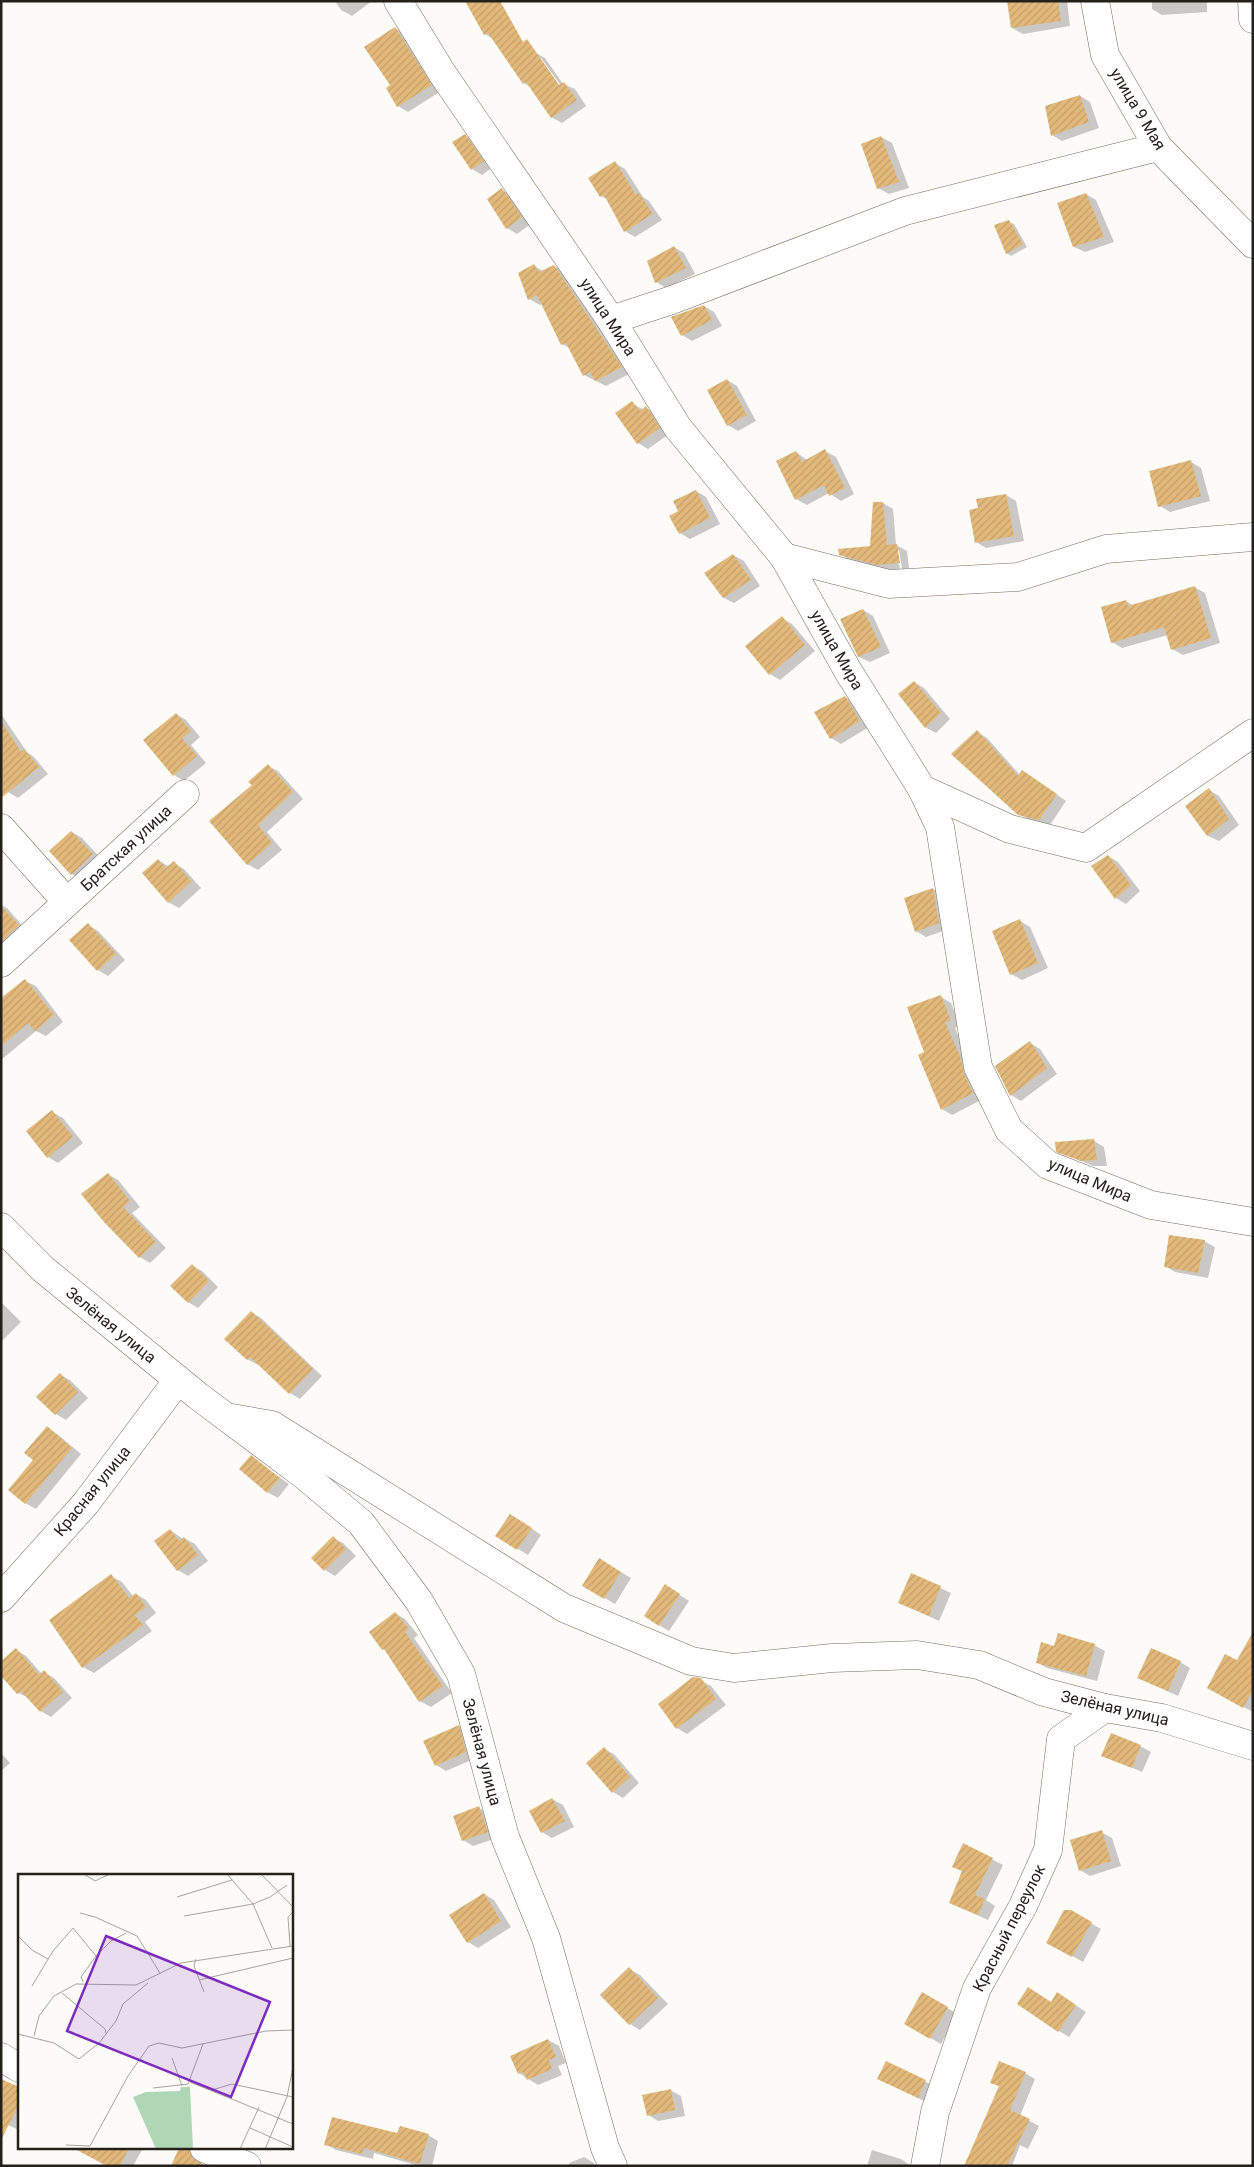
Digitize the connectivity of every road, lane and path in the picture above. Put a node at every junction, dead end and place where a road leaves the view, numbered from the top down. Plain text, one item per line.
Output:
1 (398, 1) edge
2 (1095, 1) edge
3 (1252, 1) edge
4 (1253, 19) edge
5 (1158, 147) junction
6 (1253, 244) edge
7 (611, 320) junction
8 (1253, 537) edge
9 (784, 557) junction
10 (1253, 733) edge
11 (922, 789) junction
12 (185, 794) dead end
13 (1, 828) edge
14 (67, 902) junction
15 (1, 963) edge
16 (1253, 1222) edge
17 (1, 1227) edge
18 (178, 1380) junction
19 (226, 1417) junction
20 (1, 1598) edge
21 (1044, 1692) junction
22 (1105, 1708) junction
23 (1061, 1739) junction
24 (1253, 1746) edge
25 (1, 2057) edge
26 (18, 2067) edge
27 (209, 2150) edge
28 (247, 2166) edge
29 (612, 2166) edge
30 (925, 2166) edge

1 - 7 street, улица Мира
2 - 5 street, улица 9 Мая
3 - 4 street
5 - 6 street, улица 9 Мая
5 - 7 street
7 - 9 street, улица Мира
8 - 9 street
9 - 11 street, улица Мира
10 - 11 street
11 - 16 street, улица Мира
12 - 14 street, Братская улица
13 - 14 street, Братская улица
14 - 15 street, Братская улица
17 - 18 street, Зелёная улица
18 - 19 street, Зелёная улица
18 - 20 street, Красная улица
19 - 21 street, Зелёная улица
19 - 29 street, Зелёная улица
21 - 22 street, Зелёная улица
21 - 23 street
22 - 23 street
22 - 24 street, Зелёная улица
23 - 30 street, Красный переулок
25 - 26 street
27 - 28 street

